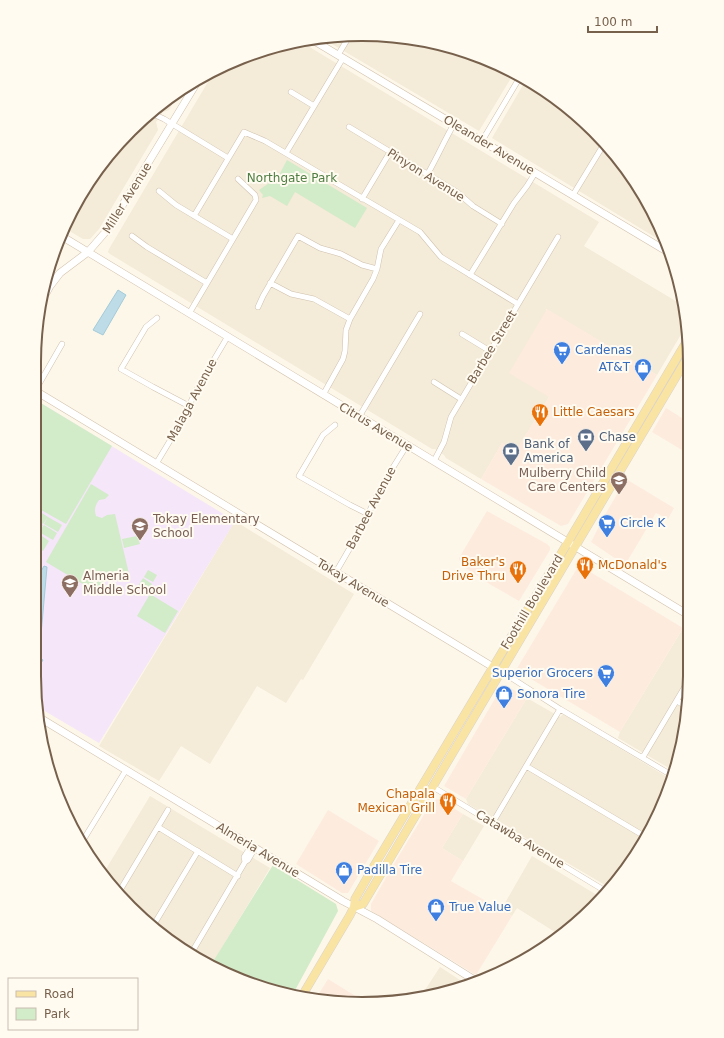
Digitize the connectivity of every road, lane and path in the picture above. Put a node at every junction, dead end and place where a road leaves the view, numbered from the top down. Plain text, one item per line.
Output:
1 (347, 42) edge
2 (320, 44) edge
3 (340, 56) junction
4 (517, 81) edge
5 (193, 90) edge
6 (291, 92) dead end
7 (314, 106) junction
8 (156, 116) edge
9 (172, 124) junction
10 (454, 124) junction
11 (349, 127) dead end
12 (482, 141) junction
13 (601, 148) edge
14 (390, 152) junction
15 (286, 153) junction
16 (228, 158) junction
17 (535, 173) junction
18 (427, 175) junction
19 (238, 179) dead end
20 (159, 191) dead end
21 (573, 195) junction
22 (362, 198) junction
23 (194, 216) junction
24 (399, 220) junction
25 (502, 224) junction
26 (132, 236) dead end
27 (558, 237) dead end
28 (65, 238) edge
29 (233, 239) junction
30 (662, 249) edge
31 (88, 252) junction
32 (377, 269) junction
33 (470, 275) junction
34 (206, 283) junction
35 (270, 283) junction
36 (50, 286) edge
37 (518, 304) junction
38 (258, 307) dead end
39 (190, 312) junction
40 (420, 314) dead end
41 (157, 318) dead end
42 (350, 319) junction
43 (462, 334) dead end
44 (228, 336) junction
45 (62, 344) dead end
46 (682, 348) edge
47 (490, 351) junction
48 (683, 365) edge
49 (41, 378) edge
50 (434, 382) dead end
51 (41, 394) edge
52 (323, 395) junction
53 (461, 399) junction
54 (651, 400) junction
55 (189, 406) junction
56 (359, 417) junction
57 (335, 425) dead end
58 (407, 445) junction
59 (635, 445) junction
60 (434, 461) junction
61 (156, 464) junction
62 (368, 514) junction
63 (572, 544) junction
64 (336, 572) junction
65 (683, 612) edge
66 (493, 667) junction
67 (501, 672) junction
68 (682, 692) edge
69 (677, 701) junction
70 (681, 704) edge
71 (560, 709) junction
72 (44, 721) edge
73 (643, 757) junction
74 (526, 766) junction
75 (126, 770) junction
76 (668, 773) edge
77 (433, 787) junction
78 (168, 810) dead end
79 (493, 822) junction
80 (158, 828) junction
81 (641, 834) edge
82 (85, 837) edge
83 (253, 847) junction
84 (198, 851) junction
85 (238, 876) junction
86 (121, 888) edge
87 (602, 889) edge
88 (354, 907) junction
89 (156, 922) edge
90 (194, 949) edge
91 (471, 978) edge
92 (304, 992) edge

1 - 3 street
2 - 3 street, Oleander Avenue
3 - 7 street
3 - 10 street, Oleander Avenue
4 - 12 street
5 - 9 street, Miller Avenue
6 - 7 street
7 - 15 street
8 - 9 street
9 - 16 street
9 - 31 street, Miller Avenue
10 - 12 street, Oleander Avenue
10 - 18 street
11 - 14 street, Pinyon Avenue
12 - 17 street, Oleander Avenue
13 - 21 street
14 - 18 street, Pinyon Avenue
14 - 22 street
15 - 16 street
15 - 22 street
16 - 23 street
17 - 21 street, Oleander Avenue
17 - 25 street
18 - 25 street, Pinyon Avenue
19 - 29 street
20 - 23 street
21 - 30 street, Oleander Avenue
22 - 24 street
23 - 29 street
24 - 32 street
24 - 33 street
25 - 33 street
26 - 34 street
27 - 37 street, Barbee Street
28 - 31 street, Citrus Avenue
29 - 34 street
31 - 36 street, Miller Avenue
31 - 39 street, Citrus Avenue
32 - 35 street
32 - 42 street
33 - 37 street
34 - 39 street
35 - 38 street
35 - 42 street
37 - 47 street, Barbee Street
39 - 44 street, Citrus Avenue
40 - 56 street
41 - 55 street
42 - 52 street
43 - 47 street
44 - 52 street, Citrus Avenue
44 - 55 street, Malaga Avenue
45 - 49 street
46 - 54 main road, Foothill Boulevard
47 - 53 street, Barbee Street
48 - 59 main road, Foothill Boulevard
50 - 53 street
51 - 61 street, Tokay Avenue
52 - 56 street, Citrus Avenue
53 - 60 street, Barbee Street
54 - 59 main road
54 - 63 main road, Foothill Boulevard
55 - 61 street, Malaga Avenue
56 - 58 street, Citrus Avenue
57 - 62 street
58 - 60 street, Citrus Avenue
58 - 62 street, Barbee Avenue
59 - 63 main road, Foothill Boulevard
60 - 63 street, Citrus Avenue
61 - 64 street, Tokay Avenue
62 - 64 street, Barbee Avenue
63 - 65 street, Citrus Avenue
63 - 66 main road, Foothill Boulevard
63 - 67 main road, Foothill Boulevard
64 - 66 street, Tokay Avenue
66 - 67 street, Tokay Avenue
66 - 88 main road, Foothill Boulevard
67 - 71 street, Tokay Avenue
67 - 77 main road, Foothill Boulevard
68 - 69 street
69 - 70 street
69 - 73 street
71 - 73 street, Tokay Avenue
71 - 74 street
72 - 75 street, Almeria Avenue
73 - 76 street, Tokay Avenue
74 - 79 street
74 - 81 street
75 - 82 street
75 - 83 street, Almeria Avenue
77 - 79 street, Catawba Avenue
77 - 88 main road, Foothill Boulevard
78 - 80 street
79 - 87 street, Catawba Avenue
80 - 84 street
80 - 86 street
83 - 85 street
83 - 88 street, Almeria Avenue
84 - 85 street
84 - 89 street
85 - 90 street
88 - 91 street, Almeria Avenue
88 - 92 main road, Foothill Boulevard

